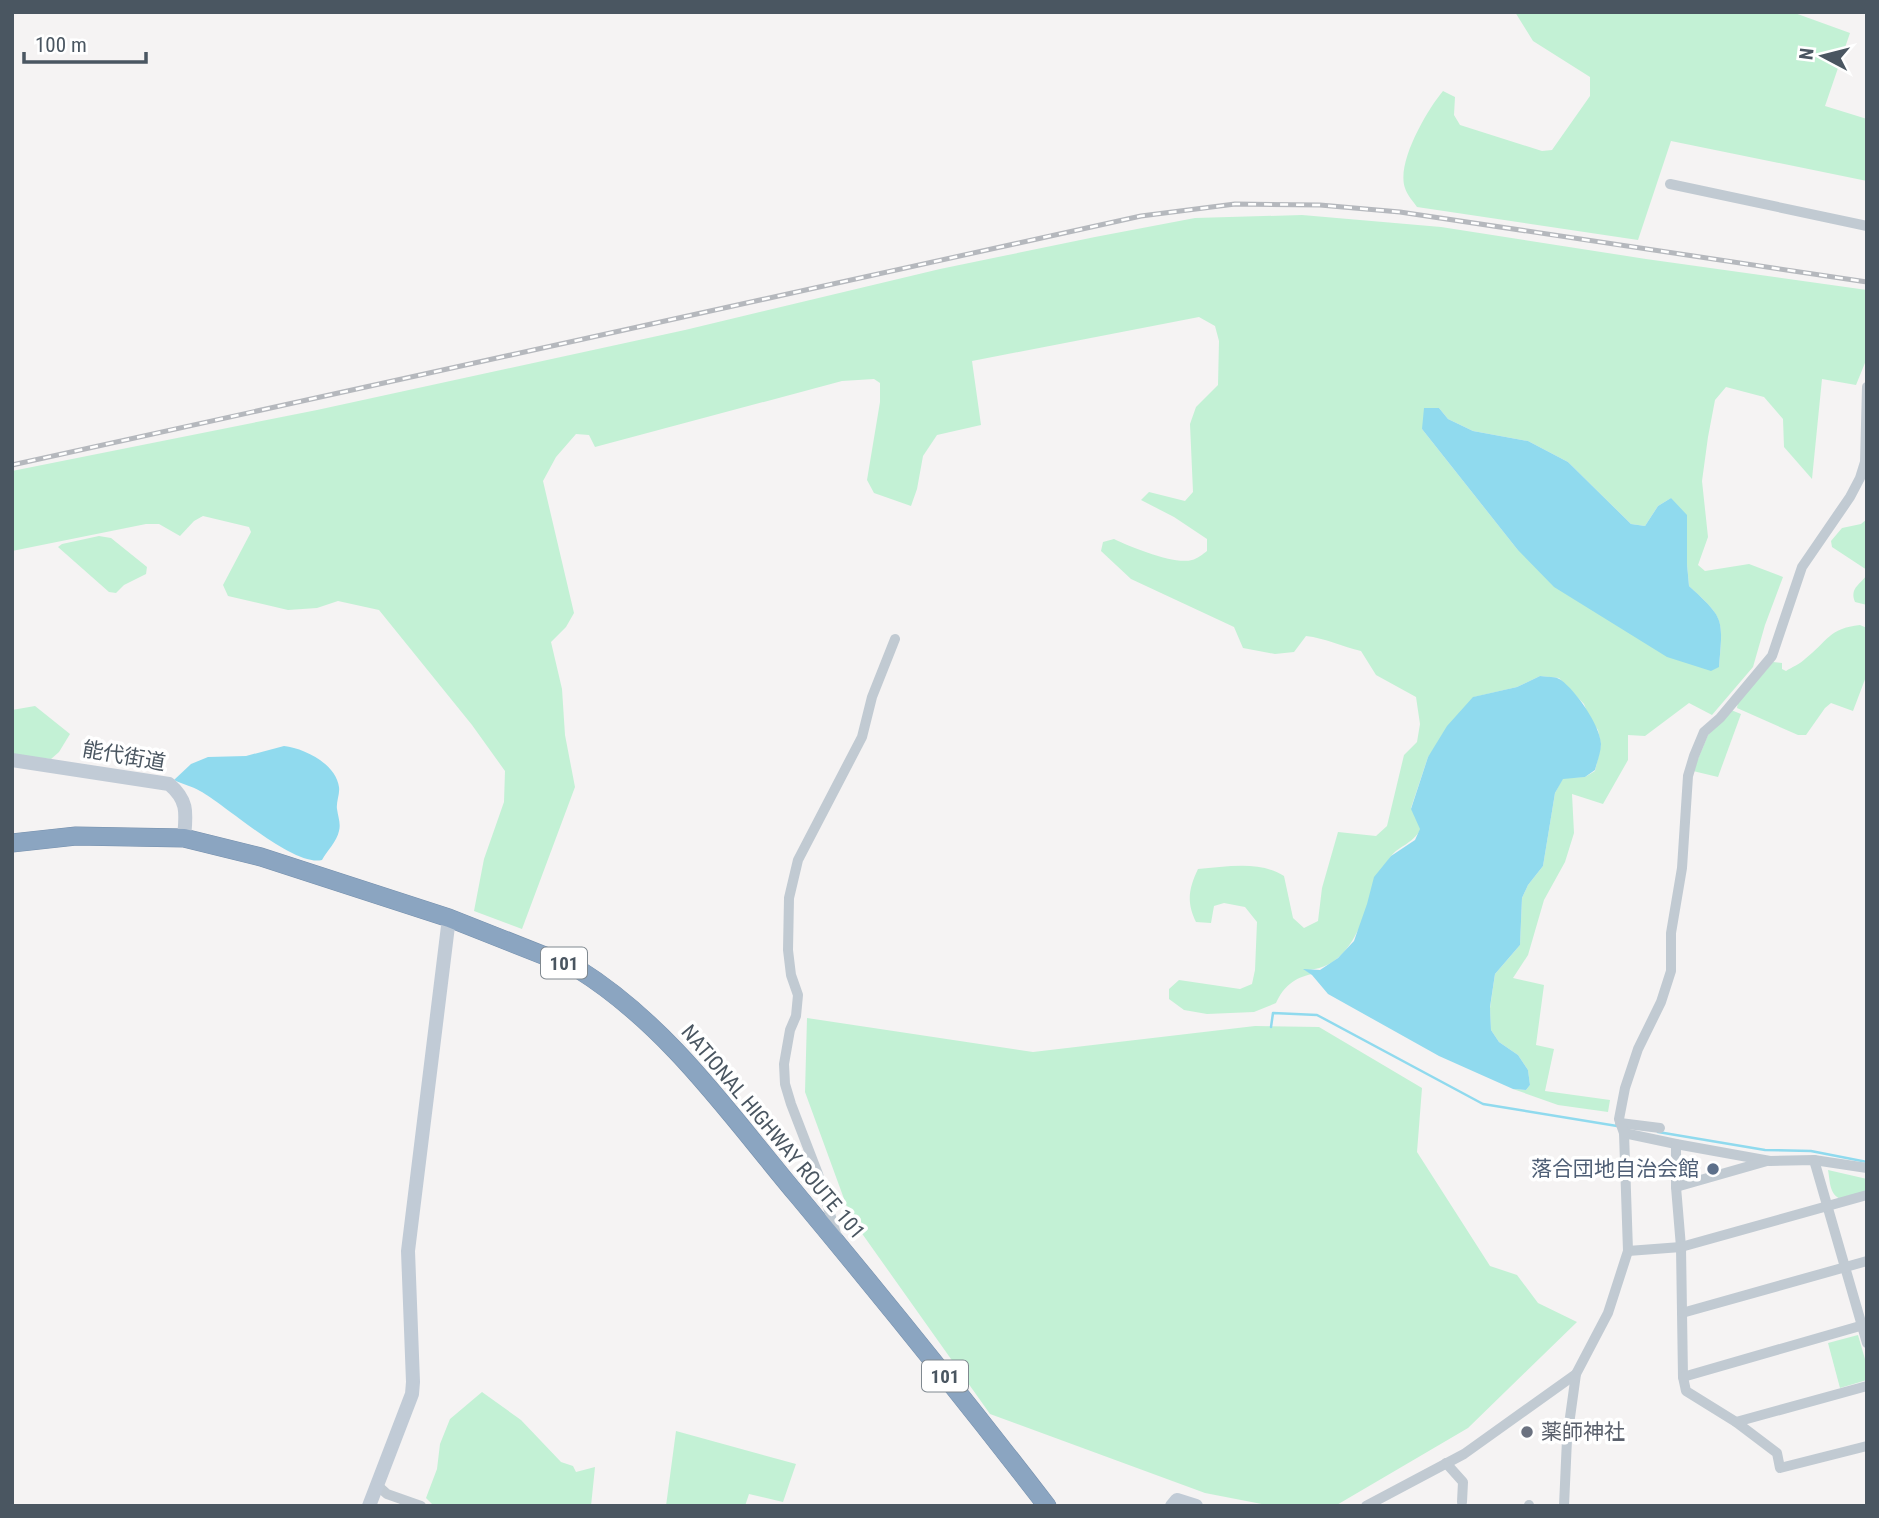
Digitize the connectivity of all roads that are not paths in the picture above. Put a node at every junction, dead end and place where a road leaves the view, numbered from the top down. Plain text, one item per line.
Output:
1 (1670, 184) dead end
2 (1867, 226) edge
3 (1867, 387) edge
4 (895, 639) dead end
5 (12, 760) edge
6 (184, 838) junction
7 (12, 843) edge
8 (449, 918) junction
9 (1622, 1128) junction
10 (1660, 1128) dead end
11 (1676, 1144) junction
12 (1770, 1160) junction
13 (1814, 1160) junction
14 (1867, 1168) edge
15 (1676, 1187) junction
16 (1867, 1195) edge
17 (1828, 1206) junction
18 (841, 1247) junction
19 (1681, 1247) junction
20 (1628, 1251) junction
21 (1867, 1261) edge
22 (1844, 1267) junction
23 (1682, 1313) junction
24 (1864, 1325) edge
25 (1867, 1343) edge
26 (1576, 1374) junction
27 (1683, 1377) junction
28 (1867, 1386) edge
29 (1736, 1422) junction
30 (1867, 1446) edge
31 (1446, 1463) junction
32 (377, 1485) junction
33 (1462, 1502) dead end
34 (369, 1506) edge
35 (421, 1506) edge
36 (1047, 1506) edge
37 (1172, 1506) edge
38 (1195, 1506) edge
39 (1366, 1506) edge
40 (1564, 1506) edge

1 - 2 street
3 - 9 street
4 - 18 street
5 - 6 street, 能代街道
6 - 7 highway, NATIONAL HIGHWAY ROUTE 101 / 101
6 - 8 highway, NATIONAL HIGHWAY ROUTE 101 / 101
8 - 18 highway, NATIONAL HIGHWAY ROUTE 101 / 101
8 - 32 street
9 - 10 street
9 - 11 street
9 - 20 street
11 - 12 street
11 - 15 street
12 - 13 street
12 - 15 street
13 - 14 street
13 - 17 street
15 - 19 street
16 - 17 street
17 - 19 street
17 - 22 street
18 - 36 highway, NATIONAL HIGHWAY ROUTE 101 / 101
19 - 20 street
19 - 23 street
20 - 26 street
21 - 22 street
22 - 23 street
22 - 24 street
23 - 27 street
24 - 25 street
24 - 27 street
26 - 31 street
26 - 40 street
27 - 29 street
28 - 29 street
29 - 30 street
31 - 33 street
31 - 39 street
32 - 34 street
32 - 35 street
37 - 38 street

